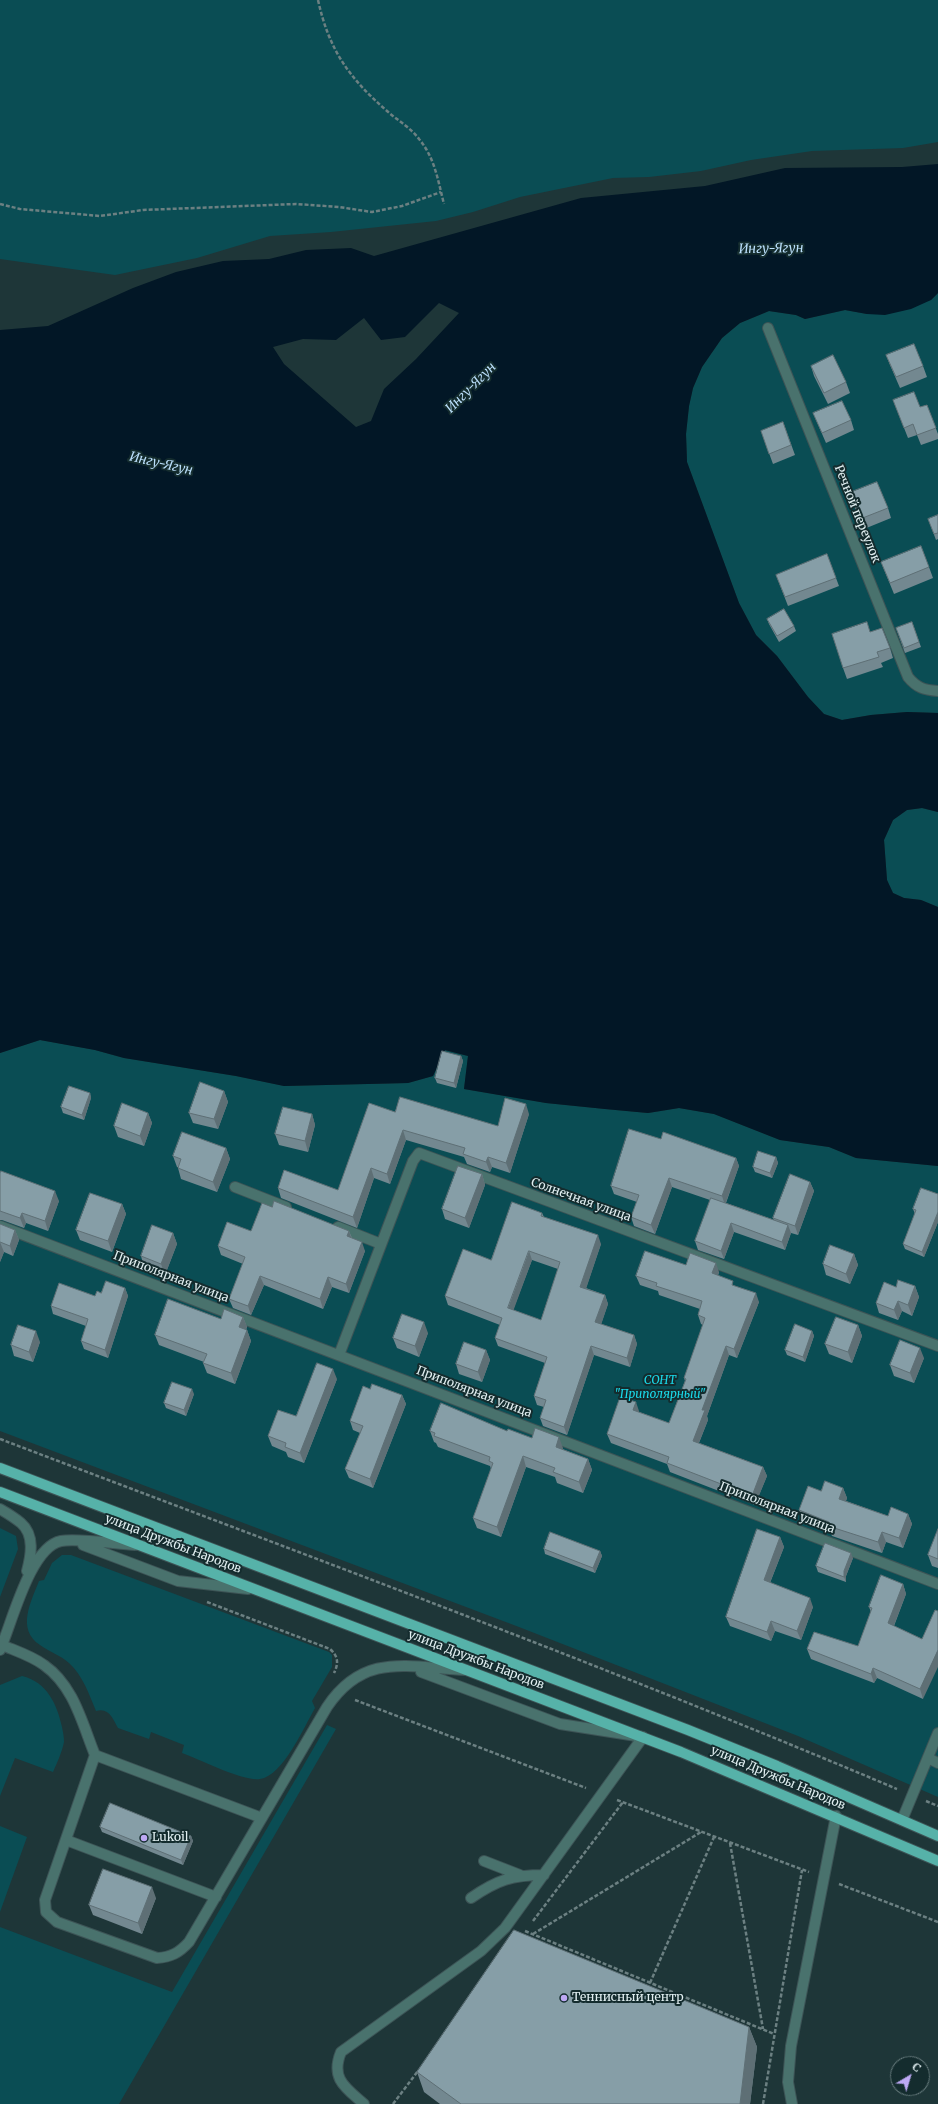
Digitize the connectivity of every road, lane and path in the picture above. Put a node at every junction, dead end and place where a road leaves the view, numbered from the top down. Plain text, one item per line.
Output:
1 (318, 0) edge
2 (441, 192) junction
3 (0, 204) edge
4 (444, 204) dead end
5 (768, 328) dead end
6 (938, 691) edge
7 (235, 1187) dead end
8 (293, 1210) edge
9 (330, 1224) edge
10 (0, 1226) edge
11 (380, 1244) junction
12 (938, 1346) edge
13 (339, 1355) junction
14 (0, 1439) edge
15 (0, 1468) edge
16 (0, 1492) edge
17 (0, 1509) edge
18 (0, 1514) edge
19 (16, 1520) junction
20 (68, 1541) junction
21 (138, 1545) junction
22 (938, 1584) edge
23 (256, 1590) junction
24 (20, 1596) junction
25 (205, 1602) dead end
26 (1, 1648) edge
27 (407, 1667) junction
28 (468, 1671) junction
29 (333, 1676) dead end
30 (349, 1697) dead end
31 (938, 1733) edge
32 (643, 1737) junction
33 (95, 1755) junction
34 (928, 1758) junction
35 (938, 1763) edge
36 (602, 1794) junction
37 (912, 1795) junction
38 (623, 1802) junction
39 (938, 1806) edge
40 (836, 1816) junction
41 (262, 1818) junction
42 (902, 1820) junction
43 (702, 1832) junction
44 (714, 1836) junction
45 (938, 1836) edge
46 (66, 1840) junction
47 (729, 1842) junction
48 (484, 1861) dead end
49 (938, 1861) edge
50 (802, 1870) junction
51 (520, 1875) junction
52 (544, 1875) junction
53 (824, 1878) junction
54 (216, 1897) junction
55 (470, 1898) dead end
56 (938, 1922) edge
57 (525, 1931) junction
58 (532, 1934) junction
59 (520, 1937) edge
60 (650, 1983) junction
61 (763, 2029) junction
62 (774, 2034) junction
63 (422, 2067) edge
64 (364, 2104) edge
65 (394, 2104) edge
66 (763, 2104) edge
67 (792, 2104) edge

1 - 2 path
2 - 3 path
2 - 4 path
5 - 6 lane, Речной переулок
7 - 8 lane
9 - 11 lane
10 - 13 lane, Приполярная улица
11 - 12 lane, Солнечная улица
11 - 13 lane, Солнечная улица
13 - 22 lane, Приполярная улица
14 - 37 path
15 - 42 main road, улица Дружбы Народов
16 - 21 main road, улица Дружбы Народов
17 - 19 lane
18 - 19 lane
19 - 24 lane
20 - 21 lane
20 - 23 lane
20 - 24 lane
21 - 23 main road, улица Дружбы Народов
23 - 28 main road, улица Дружбы Народов
24 - 26 lane
25 - 29 path
26 - 33 lane
27 - 28 lane
27 - 32 lane
27 - 41 lane
28 - 32 main road, улица Дружбы Народов
30 - 36 path
31 - 34 lane
32 - 36 lane
32 - 40 main road, улица Дружбы Народов
33 - 41 lane
33 - 46 lane
34 - 35 lane
34 - 37 lane
36 - 38 path
36 - 52 lane
37 - 39 path
37 - 42 lane
38 - 43 path
38 - 57 path
40 - 49 main road, улица Дружбы Народов
40 - 53 lane
41 - 54 lane
42 - 45 main road, улица Дружбы Народов
43 - 44 path
43 - 58 path
44 - 47 path
44 - 60 path
46 - 54 lane
46 - 54 lane
47 - 50 path
47 - 61 path
48 - 51 lane
50 - 53 path
50 - 62 path
51 - 52 lane
51 - 55 lane
52 - 64 lane
53 - 56 path
53 - 67 lane
57 - 58 path
57 - 59 path
58 - 60 path
60 - 61 path
61 - 62 path
62 - 66 path
63 - 65 path

